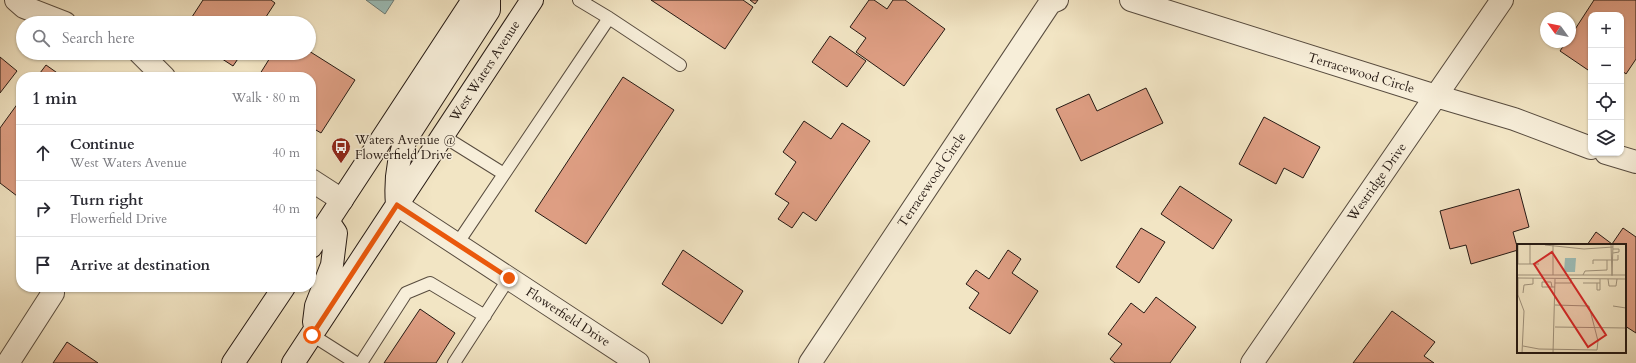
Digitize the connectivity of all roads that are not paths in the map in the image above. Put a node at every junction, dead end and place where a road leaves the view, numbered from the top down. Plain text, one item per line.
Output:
1 (16, 0) edge
2 (473, 0) edge
3 (488, 0) edge
4 (532, 0) edge
5 (579, 0) edge
6 (1057, 0) edge
7 (1131, 0) edge
8 (1502, 0) edge
9 (47, 16) edge
10 (609, 18) junction
11 (147, 60) edge
12 (680, 65) dead end
13 (159, 72) edge
14 (1436, 96) junction
15 (443, 136) junction
16 (1588, 147) edge
17 (1616, 156) edge
18 (1636, 162) edge
19 (504, 174) junction
20 (316, 183) edge
21 (342, 200) junction
22 (397, 205) junction
23 (328, 221) junction
24 (316, 239) edge
25 (457, 244) junction
26 (509, 278) junction
27 (281, 292) edge
28 (53, 293) dead end
29 (484, 316) junction
30 (312, 335) junction
31 (8, 363) edge
32 (233, 363) edge
33 (293, 363) edge
34 (356, 363) edge
35 (361, 363) edge
36 (454, 363) edge
37 (638, 363) edge
38 (810, 363) edge
39 (1252, 363) edge

1 - 9 street
2 - 21 street
3 - 22 street
4 - 15 street, West Waters Avenue
5 - 10 lane
6 - 38 street, Terracewood Circle
7 - 14 street, Terracewood Circle
8 - 14 street, Westridge Drive
10 - 12 lane
10 - 19 lane
11 - 13 street
14 - 16 street, Terracewood Circle
14 - 39 street, Westridge Drive
15 - 19 lane
15 - 22 street, West Waters Avenue
17 - 18 street
19 - 25 lane
20 - 21 street
21 - 23 street
22 - 25 street, Flowerfield Drive
22 - 30 street, West Waters Avenue
23 - 24 street
23 - 30 street
25 - 26 street, Flowerfield Drive
26 - 29 lane
26 - 37 street, Flowerfield Drive
27 - 32 street
28 - 31 street
29 - 35 lane
29 - 36 lane
30 - 33 street, West Waters Avenue
30 - 34 lane

